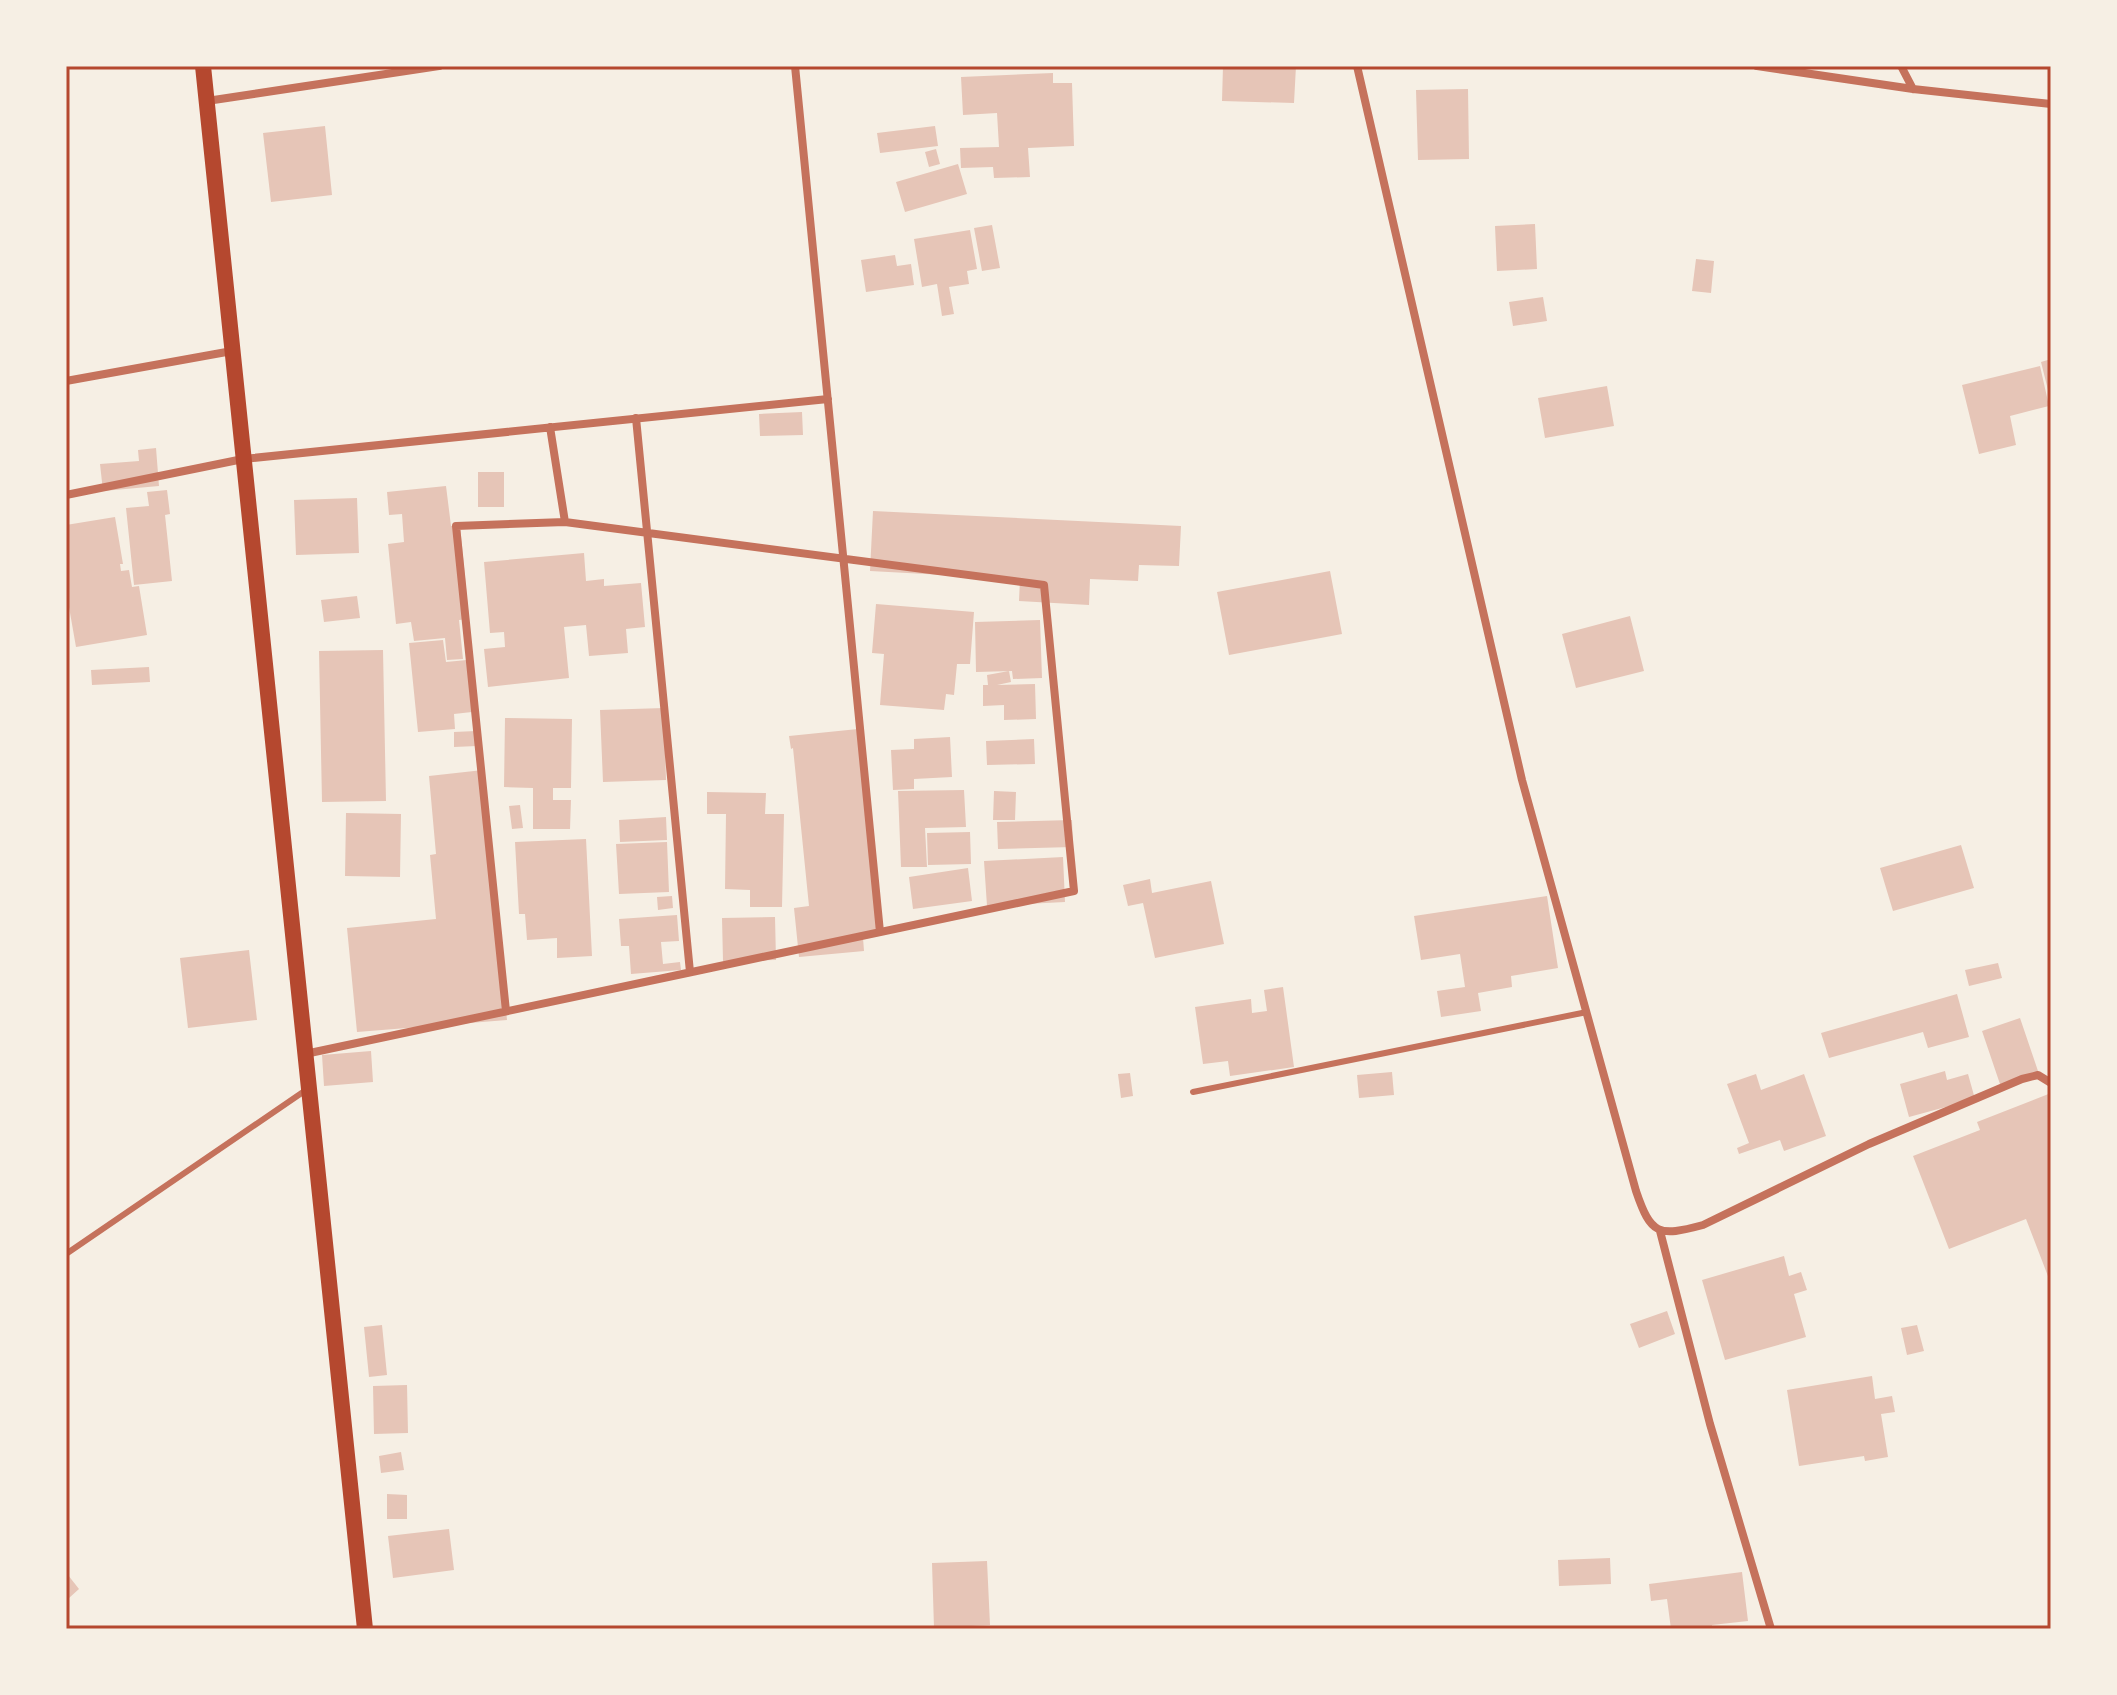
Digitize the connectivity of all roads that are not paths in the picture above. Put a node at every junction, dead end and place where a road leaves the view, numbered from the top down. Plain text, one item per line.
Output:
1 (203, 66) edge
2 (438, 66) edge
3 (795, 66) edge
4 (1357, 66) edge
5 (1757, 66) edge
6 (1901, 66) edge
7 (1913, 89) junction
8 (207, 101) junction
9 (2051, 104) edge
10 (232, 351) junction
11 (66, 381) edge
12 (828, 399) junction
13 (636, 418) junction
14 (550, 427) junction
15 (243, 459) junction
16 (66, 495) edge
17 (565, 522) junction
18 (647, 533) junction
19 (845, 559) junction
20 (880, 932) junction
21 (690, 972) junction
22 (506, 1011) junction
23 (1587, 1012) junction
24 (305, 1054) junction
25 (2051, 1083) edge
26 (309, 1088) junction
27 (1193, 1092) dead end
28 (1660, 1231) junction
29 (66, 1254) edge
30 (365, 1629) edge
31 (1771, 1629) edge

1 - 8 main road
2 - 8 street
3 - 12 street
4 - 23 street
5 - 7 street
6 - 7 street
7 - 9 street
8 - 10 main road
10 - 11 street
10 - 15 main road
12 - 13 street
12 - 19 street
13 - 14 street
13 - 18 street
14 - 15 street
14 - 17 street
15 - 16 street
15 - 24 main road
17 - 18 street
17 - 22 street
18 - 19 street
18 - 21 street
19 - 20 street
19 - 20 street
20 - 21 street
21 - 22 street
22 - 24 street
23 - 27 lane
23 - 28 street
24 - 26 main road
25 - 28 street
26 - 29 lane
26 - 30 main road
28 - 31 street

